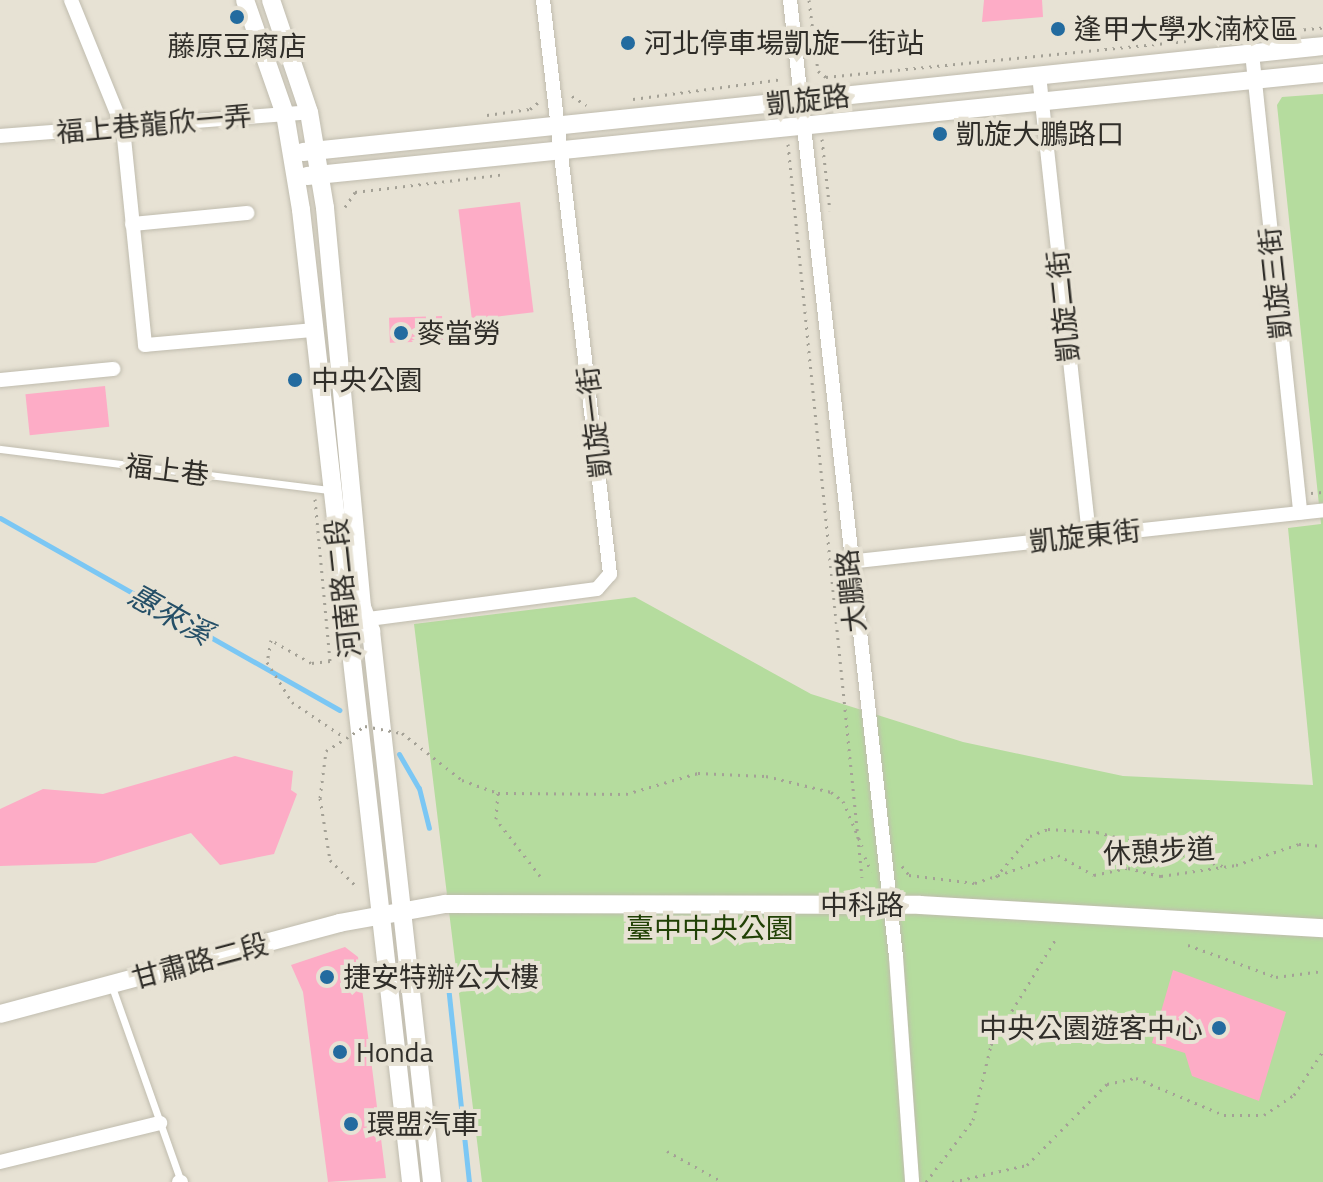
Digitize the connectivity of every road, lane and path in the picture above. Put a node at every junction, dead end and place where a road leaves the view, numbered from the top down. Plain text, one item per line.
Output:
1 (71, 0) edge
2 (245, 0) edge
3 (271, 0) edge
4 (543, 0) edge
5 (790, 0) edge
6 (809, 0) edge
7 (1323, 27) edge
8 (1323, 46) edge
9 (1252, 53) junction
10 (1323, 73) edge
11 (1039, 75) junction
12 (786, 76) dead end
13 (1254, 80) junction
14 (572, 96) dead end
15 (541, 99) dead end
16 (800, 100) junction
17 (618, 101) dead end
18 (1041, 103) junction
19 (594, 104) dead end
20 (309, 112) junction
21 (285, 114) junction
22 (484, 115) dead end
23 (559, 126) junction
24 (803, 126) junction
25 (123, 128) junction
26 (0, 136) edge
27 (781, 142) dead end
28 (563, 149) junction
29 (315, 150) junction
30 (293, 153) junction
31 (522, 172) dead end
32 (319, 175) junction
33 (296, 177) junction
34 (345, 207) dead end
35 (247, 213) dead end
36 (132, 224) junction
37 (313, 330) junction
38 (113, 369) dead end
39 (0, 380) edge
40 (0, 449) edge
41 (333, 490) junction
42 (315, 499) dead end
43 (1323, 510) edge
44 (1300, 513) junction
45 (1089, 536) junction
46 (848, 562) junction
47 (366, 619) junction
48 (346, 622) junction
49 (341, 735) junction
50 (498, 793) junction
51 (1323, 846) edge
52 (864, 854) junction
53 (1227, 867) junction
54 (871, 872) dead end
55 (909, 875) dead end
56 (540, 876) dead end
57 (862, 877) dead end
58 (994, 879) junction
59 (356, 886) dead end
60 (889, 905) junction
61 (400, 911) junction
62 (377, 915) junction
63 (1323, 928) edge
64 (1055, 940) dead end
65 (1188, 945) dead end
66 (1323, 971) edge
67 (111, 985) junction
68 (0, 1014) edge
69 (1323, 1051) edge
70 (160, 1123) junction
71 (667, 1151) dead end
72 (0, 1162) edge
73 (180, 1182) edge
74 (411, 1182) edge
75 (432, 1182) edge
76 (723, 1182) edge
77 (912, 1182) edge
78 (926, 1182) edge
79 (952, 1182) edge

1 - 25 street
2 - 21 street, 河南路二段
3 - 20 street, 河南路二段
4 - 23 street, 凱旋一街
5 - 16 street, 大鵬路
6 - 7 path
8 - 9 street, 凱旋路
9 - 11 street, 凱旋路
9 - 13 street, 凱旋三街
10 - 13 street, 凱旋路
11 - 16 street, 凱旋路
11 - 18 street, 凱旋二街
12 - 17 path
13 - 18 street, 凱旋路
13 - 44 street, 凱旋三街
14 - 19 path
15 - 22 path
16 - 23 street, 凱旋路
16 - 24 street, 大鵬路
18 - 24 street, 凱旋路
18 - 45 street, 凱旋二街
20 - 21 street, 福上巷龍欣一弄
20 - 29 street, 河南路二段
21 - 25 street, 福上巷龍欣一弄
21 - 30 street, 河南路二段
23 - 28 street, 凱旋一街
23 - 29 street, 凱旋路
24 - 28 street, 凱旋路
24 - 46 street, 大鵬路
25 - 26 street, 福上巷龍欣一弄
25 - 36 street
27 - 52 path
28 - 32 street, 凱旋路
28 - 47 street, 凱旋一街
29 - 30 street, 凱旋路
29 - 32 street, 河南路二段
30 - 33 street, 河南路二段
31 - 34 path
32 - 33 street, 凱旋路
32 - 47 street, 河南路二段
33 - 37 street, 河南路二段
35 - 36 street
36 - 37 street
37 - 41 street, 河南路二段
38 - 39 street
40 - 41 lane, 福上巷
41 - 48 street, 河南路二段
42 - 49 path
43 - 44 street, 凱旋東街
44 - 45 street, 凱旋東街
45 - 46 street, 凱旋東街
46 - 60 street, 大鵬路
47 - 48 street, 凱旋一街
47 - 61 street, 河南路二段
48 - 62 street, 河南路二段
49 - 50 path, bridge
49 - 59 path, bridge
50 - 52 path
50 - 56 path
51 - 53 path, 休憩步道
52 - 54 path
52 - 57 path
53 - 58 path, 休憩步道
53 - 58 path
55 - 58 path, 休憩步道
60 - 61 street, 中科路
60 - 63 street, 中科路
60 - 77 street, 大鵬路
61 - 62 street, 甘肅路二段
61 - 75 street, 河南路二段
62 - 67 street, 甘肅路二段
62 - 74 street, 河南路二段
64 - 78 path
65 - 66 path
67 - 68 street, 甘肅路二段
67 - 70 lane
69 - 79 path
70 - 72 street
70 - 73 lane
71 - 76 path

